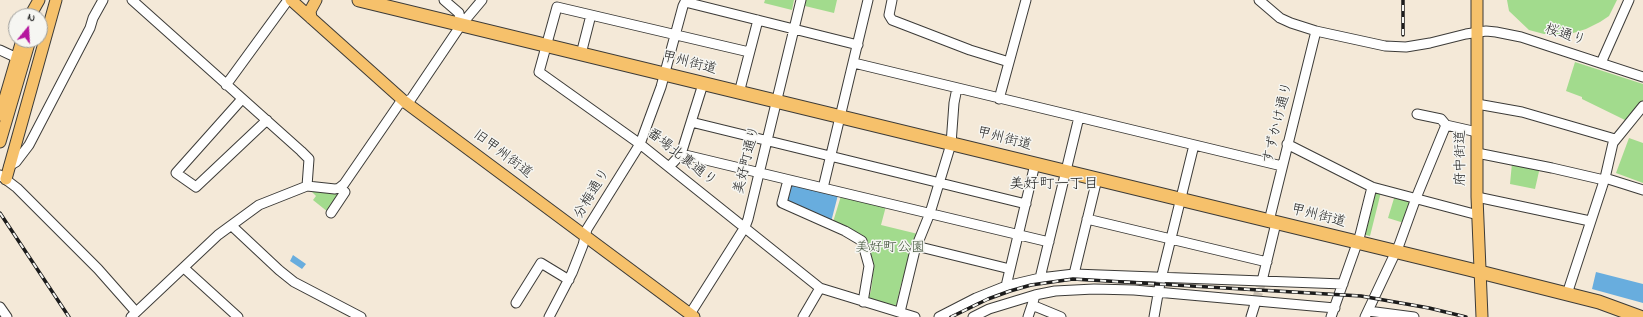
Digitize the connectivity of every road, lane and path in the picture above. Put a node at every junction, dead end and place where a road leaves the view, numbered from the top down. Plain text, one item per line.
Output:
1 (52, 0) edge
2 (56, 0) edge
3 (102, 0) edge
4 (132, 0) edge
5 (288, 0) edge
6 (291, 0) edge
7 (316, 0) edge
8 (359, 0) edge
9 (444, 0) edge
10 (801, 0) edge
11 (868, 0) edge
12 (892, 0) edge
13 (1026, 0) edge
14 (1259, 0) edge
15 (1477, 0) edge
16 (1629, 0) edge
17 (480, 2) edge
18 (714, 4) edge
19 (48, 12) edge
20 (591, 15) junction
21 (311, 18) junction
22 (758, 20) junction
23 (461, 25) junction
24 (794, 29) junction
25 (1316, 31) junction
26 (1477, 32) junction
27 (676, 35) junction
28 (858, 44) junction
29 (545, 46) junction
30 (20, 48) edge
31 (28, 48) edge
32 (37, 48) edge
33 (0, 50) edge
34 (750, 52) junction
35 (581, 54) junction
36 (17, 58) junction
37 (1009, 62) junction
38 (854, 63) junction
39 (1601, 63) junction
40 (667, 69) junction
41 (1643, 77) edge
42 (703, 84) junction
43 (226, 85) junction
44 (957, 88) junction
45 (739, 93) junction
46 (242, 99) junction
47 (999, 99) junction
48 (405, 102) junction
49 (776, 102) junction
50 (1477, 104) junction
51 (1643, 106) edge
52 (1417, 114) dead end
53 (0, 115) edge
54 (841, 117) junction
55 (1079, 117) junction
56 (267, 120) junction
57 (691, 122) junction
58 (1446, 125) junction
59 (1477, 132) junction
60 (1615, 139) junction
61 (767, 141) junction
62 (0, 142) edge
63 (640, 144) junction
64 (951, 144) junction
65 (1288, 144) junction
66 (1194, 146) junction
67 (1477, 153) junction
68 (681, 154) junction
69 (831, 156) junction
70 (1035, 164) junction
71 (10, 166) junction
72 (1282, 166) junction
73 (669, 167) junction
74 (1066, 171) junction
75 (759, 172) junction
76 (2, 176) edge
77 (1604, 178) junction
78 (1097, 179) junction
79 (788, 180) junction
80 (940, 183) junction
81 (307, 186) junction
82 (1372, 187) junction
83 (338, 188) junction
84 (823, 188) junction
85 (1643, 190) edge
86 (1477, 197) junction
87 (1416, 198) junction
88 (1181, 199) junction
89 (1026, 204) junction
90 (331, 212) dead end
91 (930, 213) junction
92 (1478, 215) junction
93 (1087, 219) junction
94 (1590, 221) junction
95 (1273, 222) junction
96 (232, 226) junction
97 (745, 227) junction
98 (1018, 235) junction
99 (585, 236) junction
100 (1171, 239) junction
101 (1048, 242) junction
102 (1358, 243) junction
103 (916, 246) junction
104 (1396, 252) junction
105 (1267, 262) junction
106 (184, 268) junction
107 (1010, 269) junction
108 (1479, 272) junction
109 (1074, 274) junction
110 (1040, 278) junction
111 (1161, 278) junction
112 (568, 280) junction
113 (1262, 281) junction
114 (1343, 284) junction
115 (1006, 286) junction
116 (820, 288) junction
117 (1158, 293) junction
118 (1567, 294) junction
119 (1035, 295) junction
120 (1256, 301) junction
121 (863, 302) junction
122 (516, 303) dead end
123 (1032, 305) junction
124 (0, 307) edge
125 (1335, 308) junction
126 (900, 312) junction
127 (1367, 314) edge
128 (134, 315) edge
129 (692, 316) edge
130 (1409, 316) edge
131 (7, 317) edge
132 (238, 317) edge
133 (361, 317) edge
134 (549, 317) edge
135 (803, 317) edge
136 (915, 317) edge
137 (939, 317) edge
138 (973, 317) edge
139 (1028, 317) edge
140 (1061, 317) edge
141 (1154, 317) edge
142 (1251, 317) edge
143 (1331, 317) edge
144 (1482, 317) edge
145 (1640, 317) edge

1 - 19 main road
2 - 71 main road
3 - 71 street
4 - 43 street
5 - 43 street
6 - 21 main road, 旧甲州街道
7 - 21 main road
8 - 23 highway, 甲州街道
9 - 23 street
10 - 24 street, 美好町通り
11 - 28 street
12 - 37 street
13 - 37 street
14 - 25 street
15 - 26 main road, 府中街道
16 - 39 street
17 - 23 street
18 - 22 street
18 - 27 street, 分梅通り
20 - 27 street
20 - 29 street
20 - 35 street
21 - 48 main road, 旧甲州街道
22 - 24 street
22 - 34 street
23 - 29 highway, 甲州街道
23 - 48 street
24 - 28 street
24 - 49 street, 美好町通り
25 - 26 street
25 - 65 street, すずかけ通り
26 - 39 street, 桜通り
26 - 50 main road, 府中街道
27 - 34 street
27 - 40 street, 分梅通り
28 - 38 street
29 - 35 highway, 甲州街道
29 - 63 street, 番場北裏通り
30 - 36 main road
31 - 62 main road
32 - 76 main road
33 - 36 street
34 - 45 street
35 - 40 highway, 甲州街道
36 - 53 main road
37 - 47 street
38 - 44 street
38 - 54 street
39 - 41 street, 桜通り
40 - 42 highway, 甲州街道
40 - 63 street, 分梅通り
42 - 45 highway, 甲州街道
42 - 57 street
43 - 46 street
44 - 47 street
44 - 64 street
45 - 49 highway, 甲州街道
46 - 56 street
46 - 56 street
47 - 55 street
48 - 83 street
48 - 99 main road, 旧甲州街道
49 - 54 highway, 甲州街道
49 - 61 street, 美好町通り
50 - 59 main road, 府中街道
50 - 60 street
51 - 60 street
52 - 58 street
54 - 64 highway, 甲州街道
54 - 69 street
55 - 66 street
55 - 74 street
56 - 81 street
57 - 61 street
57 - 68 street
58 - 59 street
58 - 87 street
59 - 67 main road, 府中街道
60 - 77 street
61 - 69 street
61 - 75 street, 美好町通り
63 - 73 street, 番場北裏通り
63 - 99 street, 分梅通り
64 - 70 highway, 甲州街道
64 - 80 street
65 - 72 street, すずかけ通り
65 - 82 street
66 - 72 street
66 - 88 street
67 - 77 street
67 - 86 main road, 府中街道
68 - 73 street
68 - 75 street
69 - 80 street
69 - 84 street
70 - 74 highway, 甲州街道
70 - 89 street
71 - 76 main road
72 - 95 street, すずかけ通り
73 - 97 street, 番場北裏通り
74 - 78 highway, 甲州街道
74 - 101 street
75 - 79 street
75 - 97 street, 美好町通り
76 - 128 street
77 - 85 street
77 - 94 street
78 - 88 highway, 甲州街道
78 - 93 street
79 - 84 street
79 - 121 street
80 - 89 street
80 - 91 street
81 - 83 street
81 - 96 street
82 - 87 street
82 - 102 street
83 - 90 street
84 - 91 street
86 - 92 main road, 府中街道
86 - 94 street
87 - 92 street
87 - 104 street
88 - 95 highway, 甲州街道
88 - 100 street
89 - 98 street
91 - 98 street
91 - 103 street
92 - 108 main road, 府中街道
93 - 100 street
93 - 109 street
94 - 118 street
95 - 102 highway, 甲州街道
95 - 105 street, すずかけ通り
96 - 106 street
96 - 133 street
97 - 116 street, 番場北裏通り
97 - 129 street, 美好町通り
98 - 101 street
98 - 107 street
99 - 112 street, 分梅通り
99 - 129 main road, 旧甲州街道
100 - 105 street
100 - 111 street
101 - 110 street
102 - 104 highway, 甲州街道
102 - 114 street
103 - 107 street
103 - 126 street
104 - 108 highway, 甲州街道
104 - 127 street
105 - 113 street, すずかけ通り
106 - 128 street
106 - 132 street
107 - 115 street
108 - 118 highway, 甲州街道
108 - 144 main road, 府中街道
109 - 110 street
109 - 111 street
110 - 115 street
111 - 113 street
111 - 117 street
112 - 122 street
112 - 134 street, 分梅通り
113 - 114 street
114 - 125 street
115 - 137 street
116 - 121 street, 番場北裏通り
116 - 135 street
117 - 119 street
117 - 120 street
117 - 141 street
118 - 145 highway, 甲州街道
119 - 123 street
119 - 138 street
120 - 125 street
120 - 142 street
121 - 126 street, 番場北裏通り
123 - 139 street
123 - 140 street
124 - 131 street
125 - 143 street
126 - 136 street, 番場北裏通り
127 - 130 street

